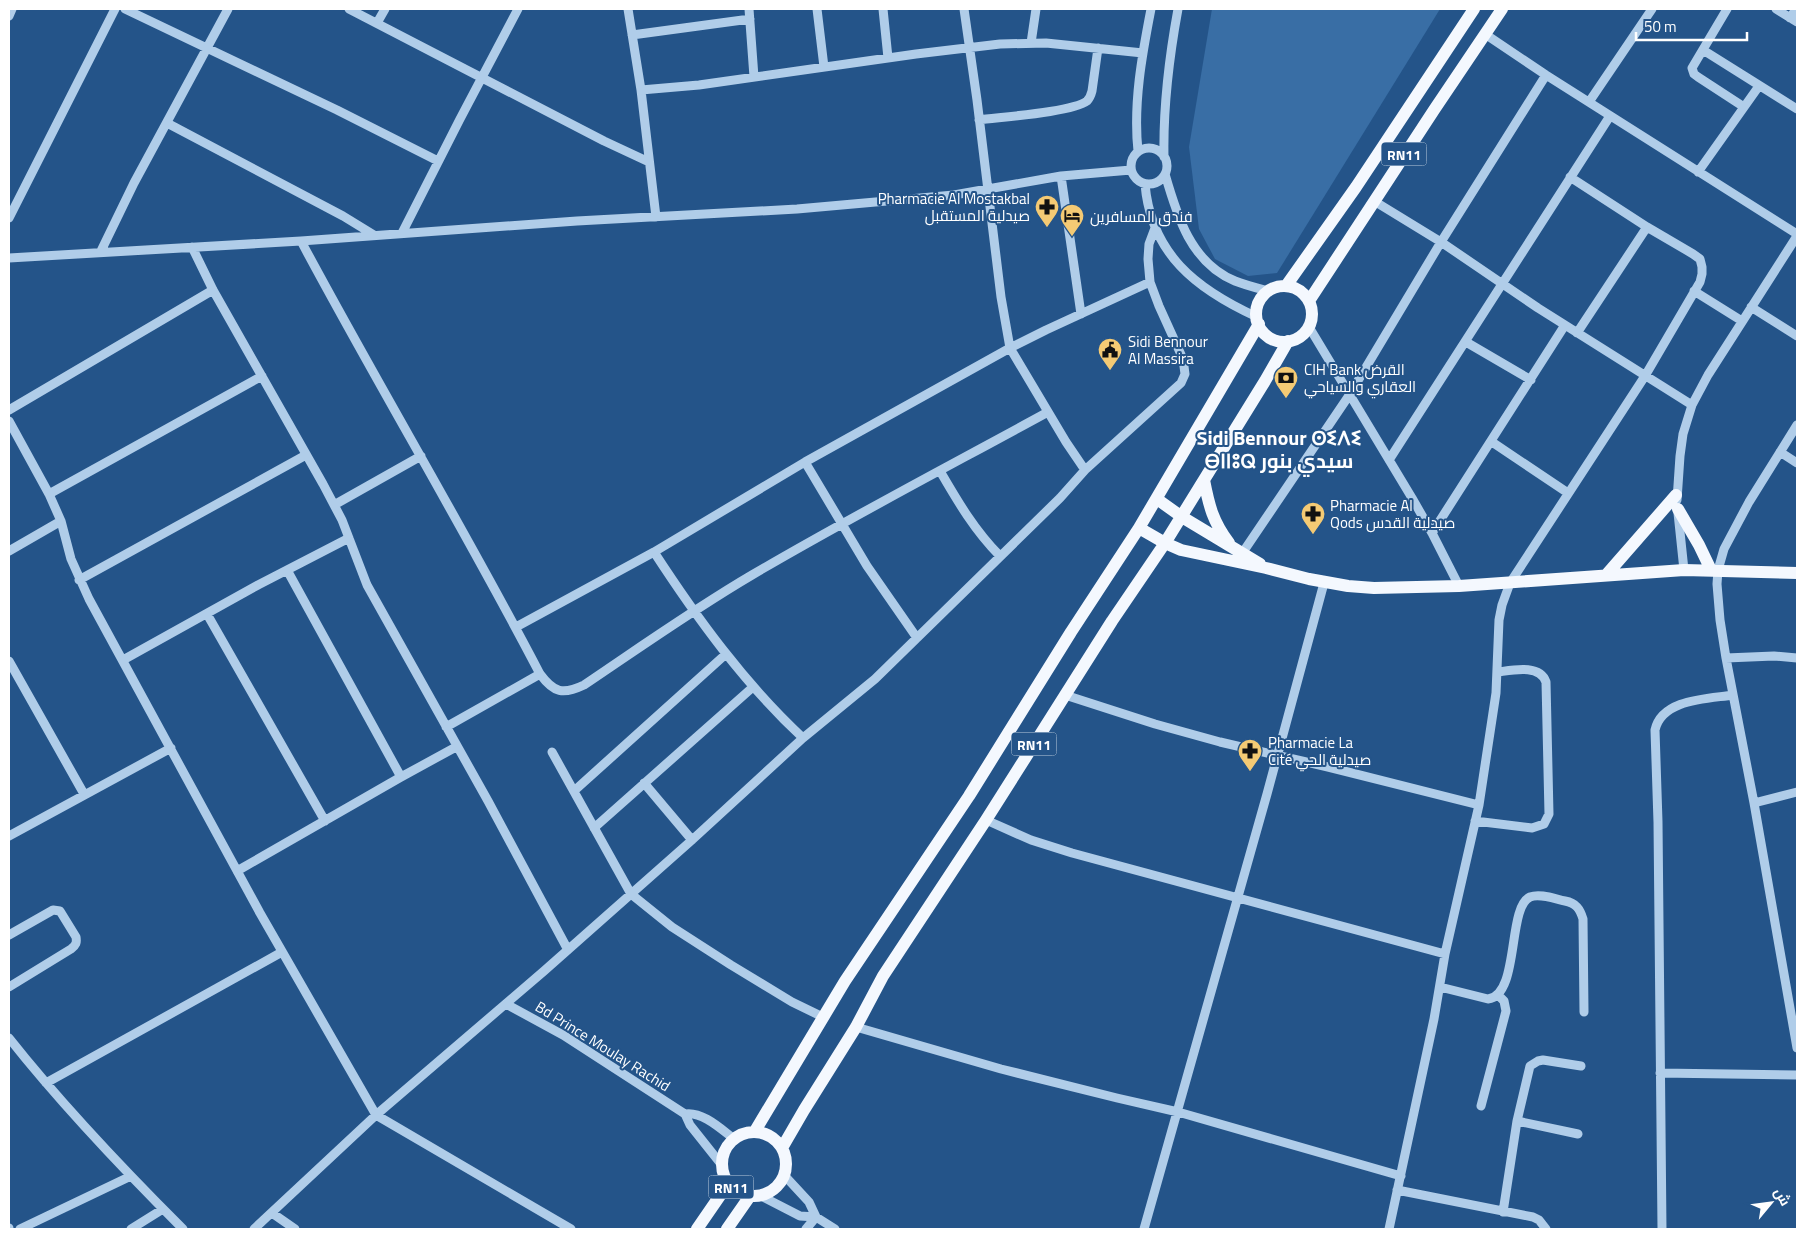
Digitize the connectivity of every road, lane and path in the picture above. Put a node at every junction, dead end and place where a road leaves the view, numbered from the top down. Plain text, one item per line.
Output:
1 (12, 9) edge
2 (115, 9) edge
3 (126, 9) edge
4 (228, 9) edge
5 (349, 9) edge
6 (385, 9) edge
7 (518, 9) edge
8 (628, 9) edge
9 (749, 9) edge
10 (816, 9) edge
11 (883, 9) edge
12 (964, 9) edge
13 (1036, 9) edge
14 (1151, 9) edge
15 (1178, 9) edge
16 (1474, 9) edge
17 (1502, 9) edge
18 (1652, 9) edge
19 (1726, 9) edge
20 (1776, 9) edge
21 (1796, 9) edge
22 (9, 16) edge
23 (750, 19) junction
24 (1794, 20) edge
25 (377, 23) junction
26 (1485, 34) junction
27 (632, 35) junction
28 (1031, 43) junction
29 (207, 47) junction
30 (970, 48) junction
31 (1098, 48) junction
32 (1703, 50) junction
33 (1143, 53) junction
34 (888, 58) junction
35 (824, 67) junction
36 (1546, 75) junction
37 (754, 77) junction
38 (482, 78) junction
39 (1759, 86) junction
40 (641, 90) junction
41 (1589, 102) junction
42 (1744, 107) junction
43 (1797, 109) edge
44 (1610, 116) junction
45 (979, 120) junction
46 (166, 123) junction
47 (1138, 151) junction
48 (1164, 158) junction
49 (438, 161) junction
50 (649, 162) junction
51 (1131, 170) junction
52 (1698, 172) junction
53 (1165, 174) junction
54 (1061, 176) junction
55 (1570, 177) junction
56 (1145, 184) junction
57 (988, 190) junction
58 (1374, 201) junction
59 (656, 217) junction
60 (9, 218) edge
61 (1648, 227) junction
62 (1155, 228) junction
63 (402, 233) junction
64 (1797, 235) edge
65 (374, 236) junction
66 (301, 241) junction
67 (1441, 242) junction
68 (192, 247) junction
69 (101, 251) junction
70 (9, 258) edge
71 (1150, 282) junction
72 (1503, 283) junction
73 (1286, 286) junction
74 (213, 290) junction
75 (1268, 291) junction
76 (1694, 291) junction
77 (1309, 301) junction
78 (1751, 307) junction
79 (1081, 314) junction
80 (1258, 321) junction
81 (1742, 321) junction
82 (1565, 325) junction
83 (1309, 327) junction
84 (1577, 333) junction
85 (1797, 336) edge
86 (1288, 341) junction
87 (1466, 342) junction
88 (1010, 348) junction
89 (262, 376) junction
90 (1644, 376) junction
91 (1531, 380) junction
92 (1350, 394) junction
93 (1692, 405) junction
94 (9, 410) edge
95 (1048, 412) junction
96 (9, 421) edge
97 (1797, 424) edge
98 (1492, 442) junction
99 (1780, 452) junction
100 (306, 455) junction
101 (421, 456) junction
102 (1389, 460) junction
103 (805, 462) junction
104 (1797, 463) edge
105 (1085, 470) junction
106 (940, 471) junction
107 (1204, 480) junction
108 (1568, 493) junction
109 (49, 494) junction
110 (1676, 495) junction
111 (1157, 499) junction
112 (334, 505) junction
113 (1678, 509) junction
114 (1182, 517) junction
115 (61, 521) junction
116 (841, 524) junction
117 (1139, 528) junction
118 (1432, 533) junction
119 (349, 538) junction
120 (1165, 543) junction
121 (9, 551) edge
122 (654, 552) junction
123 (1237, 554) junction
124 (1000, 556) junction
125 (287, 570) junction
126 (1684, 570) junction
127 (1715, 570) junction
128 (1796, 570) edge
129 (1608, 574) junction
130 (79, 580) junction
131 (1324, 582) junction
132 (1510, 583) junction
133 (1459, 586) junction
134 (694, 611) junction
135 (207, 614) junction
136 (516, 627) junction
137 (917, 638) junction
138 (726, 654) junction
139 (1726, 658) junction
140 (1797, 658) edge
141 (123, 660) junction
142 (9, 661) edge
143 (1498, 672) junction
144 (540, 674) junction
145 (753, 687) junction
146 (1065, 695) junction
147 (1733, 695) junction
148 (446, 727) junction
149 (803, 738) junction
150 (456, 747) junction
151 (171, 748) junction
152 (552, 752) dead end
153 (1277, 755) junction
154 (401, 776) junction
155 (644, 783) junction
156 (574, 791) junction
157 (1797, 792) edge
158 (84, 794) junction
159 (1754, 803) junction
160 (1479, 806) junction
161 (986, 820) junction
162 (325, 821) junction
163 (1475, 821) junction
164 (594, 828) junction
165 (9, 836) edge
166 (692, 840) junction
167 (237, 871) junction
168 (631, 894) junction
169 (1238, 899) junction
170 (9, 935) edge
171 (568, 950) junction
172 (282, 952) junction
173 (1445, 954) junction
174 (9, 987) edge
175 (1440, 987) junction
176 (1498, 995) junction
177 (506, 1004) junction
178 (1584, 1012) dead end
179 (823, 1018) junction
180 (856, 1027) junction
181 (1796, 1030) edge
182 (9, 1038) edge
183 (1797, 1048) edge
184 (1581, 1066) dead end
185 (1660, 1073) junction
186 (1797, 1075) edge
187 (46, 1083) junction
188 (1482, 1106) dead end
189 (1178, 1112) junction
190 (686, 1114) junction
191 (376, 1115) junction
192 (1517, 1121) junction
193 (755, 1131) junction
194 (1578, 1134) dead end
195 (734, 1138) junction
196 (782, 1148) junction
197 (721, 1164) junction
198 (784, 1175) junction
199 (131, 1176) junction
200 (1401, 1176) junction
201 (728, 1184) junction
202 (1397, 1190) junction
203 (755, 1196) junction
204 (163, 1208) junction
205 (1503, 1212) junction
206 (272, 1213) junction
207 (816, 1217) junction
208 (20, 1229) edge
209 (131, 1229) edge
210 (183, 1229) edge
211 (254, 1229) edge
212 (295, 1229) edge
213 (571, 1229) edge
214 (697, 1229) edge
215 (727, 1229) edge
216 (806, 1229) edge
217 (835, 1229) edge
218 (1144, 1229) edge
219 (1389, 1229) edge
220 (1546, 1229) edge
221 (1662, 1229) edge

1 - 22 street
2 - 60 street
3 - 29 street
4 - 29 street
5 - 25 street
6 - 25 street
7 - 38 street
8 - 27 street
9 - 23 street
10 - 35 street
11 - 34 street
12 - 30 street
13 - 28 street
14 - 33 street
15 - 48 street
16 - 73 main road, RN11
17 - 26 main road, RN11
18 - 41 street
19 - 32 street
20 - 24 street
21 - 24 street
23 - 27 street
23 - 37 street
25 - 38 street
26 - 36 street
26 - 58 main road, RN11
27 - 40 street
28 - 30 street
28 - 31 street
29 - 46 street
29 - 49 street
30 - 34 street
30 - 45 street
31 - 33 street
31 - 45 street
32 - 39 street
32 - 42 street
33 - 47 street
34 - 35 street
35 - 37 street
36 - 41 street
36 - 67 street
37 - 40 street
38 - 49 street
38 - 50 street
39 - 42 street
39 - 43 street
40 - 50 street
41 - 44 street
42 - 52 street
44 - 52 street
44 - 55 street
45 - 57 street
46 - 65 street
46 - 69 street
47 - 48 street
47 - 51 street
48 - 53 street
49 - 63 street
50 - 59 street
51 - 54 street
51 - 56 street
52 - 64 street
53 - 56 street
53 - 75 street
54 - 57 street
54 - 79 street
55 - 61 street
55 - 72 street
56 - 62 street
57 - 59 street
57 - 88 street
58 - 67 street
58 - 77 main road, RN11
59 - 63 street
61 - 76 street
61 - 84 street
62 - 71 street
62 - 80 street
63 - 65 street
64 - 78 street
65 - 66 street
66 - 68 street
66 - 101 street
67 - 72 street
67 - 92 street
68 - 69 street
68 - 74 street
69 - 70 street
71 - 79 street
71 - 105 street
72 - 82 street
72 - 87 street
73 - 75 main road
73 - 77 main road
74 - 89 street
74 - 94 street
75 - 80 main road, RN11
76 - 81 street
76 - 90 street
77 - 83 main road
78 - 81 street
78 - 85 street
79 - 88 street
80 - 86 main road
80 - 111 main road, RN11
81 - 93 street
82 - 84 street
82 - 91 street
83 - 86 main road, RN11
83 - 92 street
84 - 90 street
86 - 107 main road, RN11
87 - 91 street
87 - 102 street
88 - 95 street
88 - 103 street
89 - 100 street
89 - 109 street
90 - 93 street
90 - 108 street
91 - 98 street
92 - 102 street
92 - 123 street
93 - 110 street
95 - 105 street
95 - 106 street
96 - 109 street
97 - 99 street
98 - 108 street
98 - 118 street
99 - 104 street
99 - 127 street
100 - 112 street
100 - 130 street
101 - 112 street
101 - 136 street
102 - 118 street
103 - 116 street
103 - 122 street
105 - 124 street
106 - 116 street
106 - 124 street
107 - 114 main road, RN11
107 - 123 main road
108 - 132 street
109 - 115 street
110 - 113 street
110 - 129 main road
111 - 114 main road
111 - 117 main road, RN11
112 - 119 street
113 - 126 street
113 - 127 main road
114 - 120 main road, RN11
114 - 123 main road
115 - 121 street
115 - 130 street
116 - 134 street
116 - 137 street
117 - 120 main road
117 - 179 main road, RN11
118 - 133 street
119 - 125 street
119 - 148 street
120 - 123 main road
120 - 146 main road, RN11
122 - 134 street
122 - 136 street
123 - 131 main road
124 - 137 street
125 - 135 street
125 - 154 street
126 - 127 main road
126 - 129 main road
127 - 128 main road
127 - 139 street
129 - 132 main road
130 - 141 street
131 - 133 main road
131 - 153 street
132 - 133 main road
132 - 143 street
134 - 138 street
134 - 144 street
135 - 141 street
135 - 162 street
136 - 144 street
137 - 149 street
138 - 145 street
138 - 156 street
139 - 140 street
139 - 147 street
141 - 151 street
142 - 158 street
143 - 160 street
143 - 163 street
144 - 148 street
145 - 149 street
145 - 155 street
146 - 153 street
146 - 161 main road, RN11
147 - 159 street
147 - 185 street
148 - 150 street
149 - 166 street
150 - 154 street
150 - 171 street
151 - 158 street
151 - 167 street
152 - 156 street
153 - 160 street
153 - 169 street
154 - 162 street
155 - 164 street
155 - 166 street
156 - 164 street
157 - 159 street
158 - 165 street
159 - 181 street
160 - 163 street
161 - 169 street
161 - 180 main road, RN11
162 - 167 street
163 - 173 street
164 - 168 street
166 - 168 street
167 - 172 street
168 - 171 street
168 - 179 street
169 - 173 street
169 - 189 street
170 - 174 street
171 - 177 street
172 - 187 street
172 - 191 street
173 - 175 street
175 - 176 street
175 - 200 street
176 - 178 street
176 - 188 street
177 - 190 street, Bd Prince Moulay Rachid
177 - 191 street
179 - 193 main road, RN11
180 - 189 street
180 - 196 main road, RN11
181 - 183 street
182 - 187 street
184 - 192 street
185 - 186 street
185 - 221 street
187 - 199 street
189 - 200 street
189 - 218 street
190 - 195 street, Bd Prince Moulay Rachid
190 - 197 street, Bd Prince Moulay Rachid
191 - 206 street
191 - 213 street
192 - 194 street
192 - 205 street
193 - 195 main road
193 - 196 main road
195 - 197 main road, RN11
196 - 198 main road
197 - 201 main road, RN11
198 - 203 main road, RN11
198 - 207 street
199 - 204 street
199 - 208 street
200 - 202 street
201 - 203 main road, RN11
201 - 214 main road, RN11
202 - 205 street
202 - 219 street
203 - 207 street
203 - 215 main road, RN11
204 - 209 street
204 - 210 street
205 - 220 street
206 - 211 street
206 - 212 street
207 - 216 street
207 - 217 street

